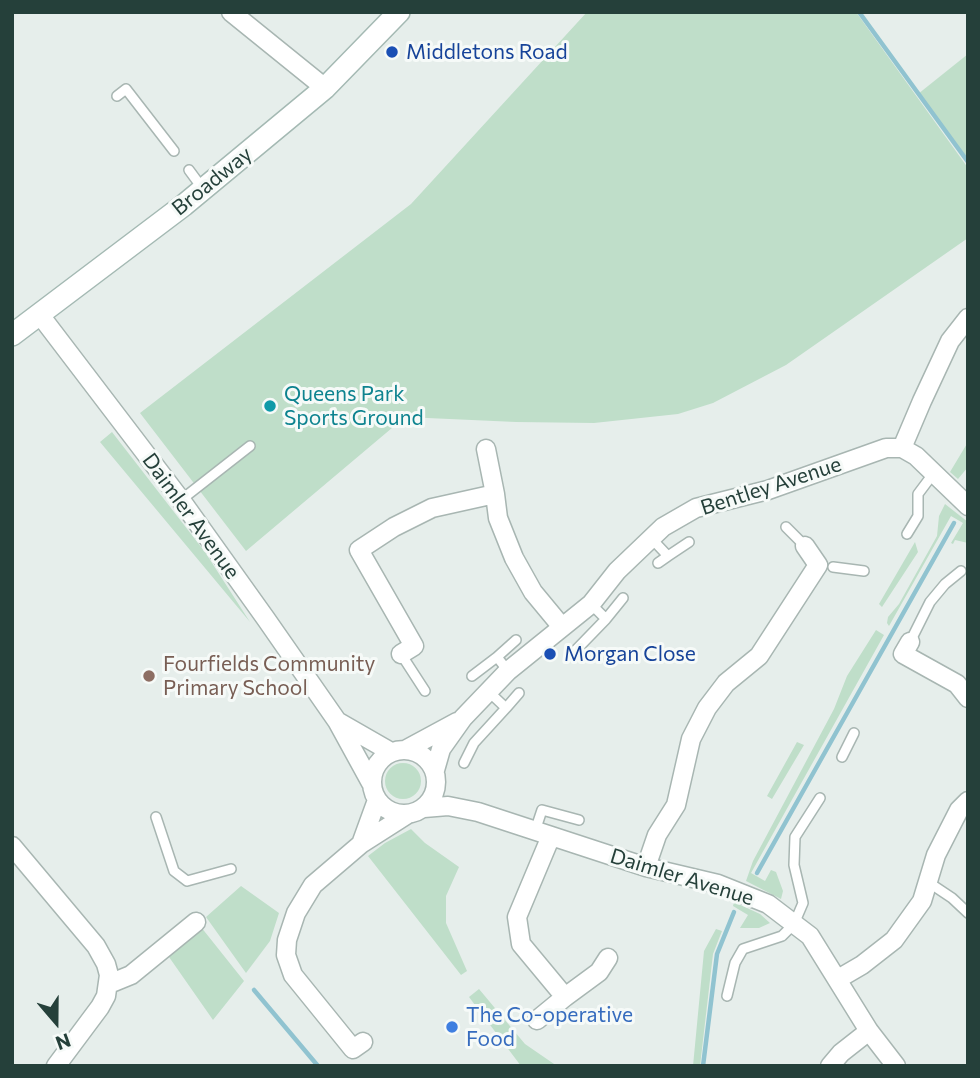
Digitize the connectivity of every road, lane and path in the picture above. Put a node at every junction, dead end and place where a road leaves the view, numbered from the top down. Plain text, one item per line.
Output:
1 (231, 12) edge
2 (399, 12) edge
3 (325, 88) junction
4 (117, 96) dead end
5 (174, 151) dead end
6 (189, 170) dead end
7 (203, 189) junction
8 (40, 315) junction
9 (968, 318) edge
10 (13, 334) edge
11 (250, 446) dead end
12 (486, 449) dead end
13 (902, 449) junction
14 (933, 474) junction
15 (495, 494) junction
16 (181, 500) junction
17 (968, 506) edge
18 (786, 527) dead end
19 (907, 534) dead end
20 (651, 538) junction
21 (689, 542) dead end
22 (805, 546) joint
23 (667, 556) junction
24 (658, 563) dead end
25 (826, 566) junction
26 (864, 571) dead end
27 (961, 571) dead end
28 (623, 598) dead end
29 (591, 604) junction
30 (606, 619) junction
31 (562, 627) junction
32 (516, 640) dead end
33 (910, 642) joint
34 (413, 646) joint
35 (574, 652) dead end
36 (503, 664) junction
37 (472, 676) dead end
38 (425, 691) dead end
39 (488, 691) junction
40 (519, 693) dead end
41 (967, 696) edge
42 (506, 708) junction
43 (463, 718) junction
44 (337, 721) junction
45 (853, 733) dead end
46 (399, 751) junction
47 (842, 757) dead end
48 (464, 763) dead end
49 (435, 778) junction
50 (374, 792) junction
51 (820, 798) dead end
52 (968, 801) edge
53 (416, 811) junction
54 (478, 812) junction
55 (156, 817) dead end
56 (579, 820) dead end
57 (543, 833) junction
58 (361, 844) junction
59 (12, 846) edge
60 (646, 867) junction
61 (232, 869) dead end
62 (928, 882) junction
63 (968, 913) edge
64 (196, 922) dead end
65 (794, 924) junction
66 (608, 958) dead end
67 (838, 979) junction
68 (109, 984) junction
69 (727, 996) dead end
70 (565, 998) junction
71 (537, 1020) dead end
72 (869, 1031) junction
73 (363, 1042) dead end
74 (55, 1066) edge
75 (830, 1066) edge
76 (896, 1066) edge

1 - 3 street
2 - 3 main road, Broadway
3 - 7 main road, Broadway
4 - 5 lane
6 - 7 lane
7 - 8 main road, Broadway
8 - 10 main road, Broadway
8 - 16 street, Daimler Avenue
9 - 13 street
11 - 16 lane
12 - 15 street
13 - 14 street
13 - 20 street, Bentley Avenue
14 - 17 street
14 - 19 lane
15 - 31 street
15 - 34 street
16 - 44 street, Daimler Avenue
18 - 22 lane
20 - 23 lane
20 - 29 street, Bentley Avenue
21 - 23 lane
22 - 25 street
23 - 24 lane
25 - 26 lane
25 - 60 street
27 - 33 lane
28 - 30 lane
29 - 30 lane
29 - 31 street, Bentley Avenue
30 - 35 lane
31 - 36 street, Bentley Avenue
32 - 36 lane
33 - 41 street
34 - 38 lane
36 - 37 lane
36 - 39 street, Bentley Avenue
39 - 42 lane
39 - 43 street, Bentley Avenue
40 - 42 lane
42 - 48 lane
43 - 46 street, Bentley Avenue
43 - 49 street, Bentley Avenue
44 - 46 street, Daimler Avenue
44 - 50 street, Daimler Avenue
45 - 47 lane
46 - 49 street
46 - 50 street
49 - 53 street
49 - 54 street, Daimler Avenue
50 - 53 street
50 - 58 street
51 - 65 lane
52 - 62 street
53 - 54 street, Daimler Avenue
53 - 58 street
54 - 57 street, Daimler Avenue
55 - 61 lane
56 - 57 lane
57 - 60 street, Daimler Avenue
57 - 70 street
58 - 73 street
59 - 68 street
60 - 65 street, Daimler Avenue
62 - 63 lane
62 - 67 street
64 - 68 street
65 - 67 street, Daimler Avenue
65 - 69 lane
66 - 70 street
67 - 72 street, Daimler Avenue
68 - 74 street
70 - 71 street
72 - 75 street
72 - 76 street, Daimler Avenue

